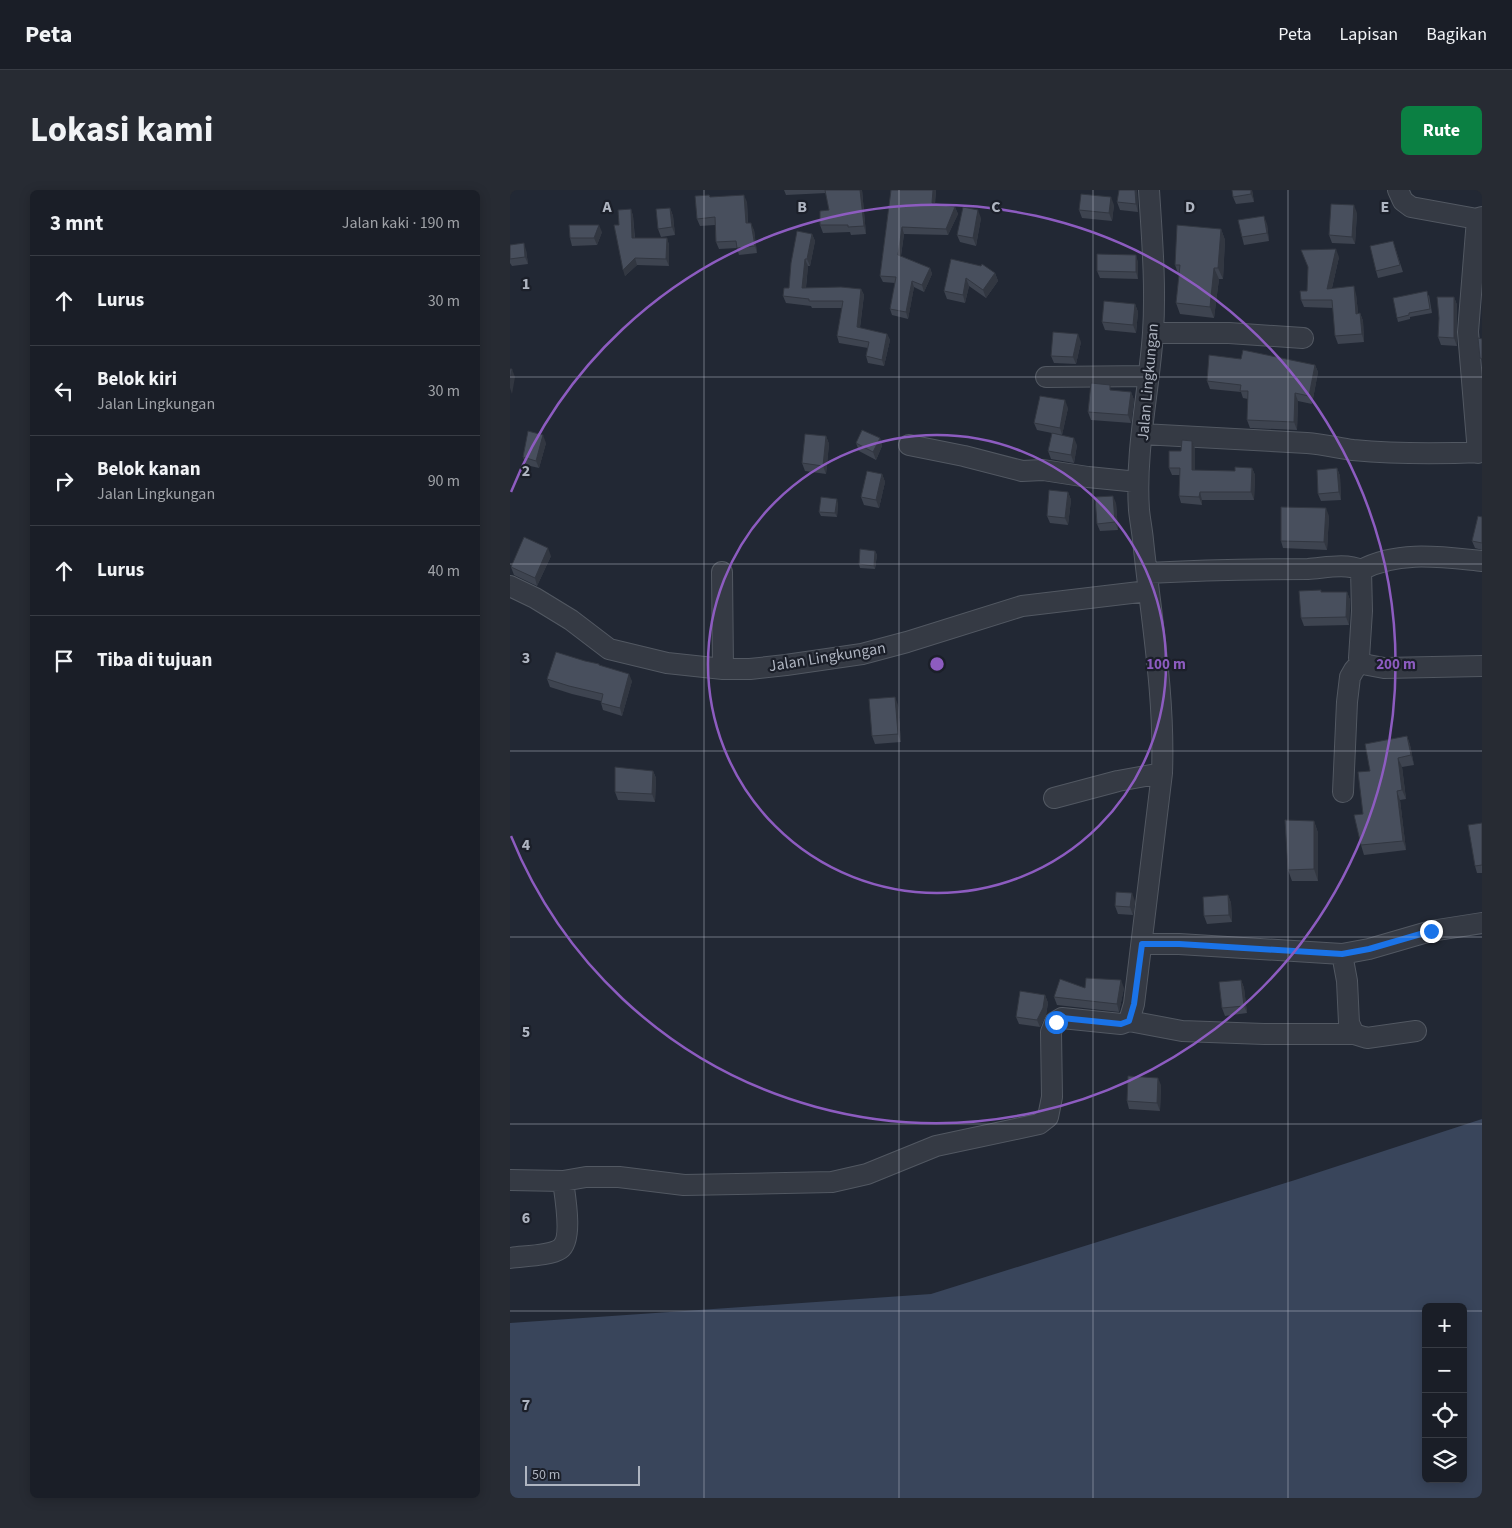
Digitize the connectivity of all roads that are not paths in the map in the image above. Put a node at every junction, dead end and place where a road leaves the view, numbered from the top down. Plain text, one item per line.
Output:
1 (1149, 190) edge
2 (1398, 190) edge
3 (1479, 218) edge
4 (1153, 333) junction
5 (1303, 338) dead end
6 (1148, 376) junction
7 (1046, 377) dead end
8 (1142, 434) junction
9 (909, 445) dead end
10 (1480, 453) edge
11 (1138, 482) junction
12 (1482, 560) edge
13 (1361, 570) junction
14 (722, 572) dead end
15 (1147, 582) junction
16 (510, 586) edge
17 (1361, 662) junction
18 (1482, 666) edge
19 (723, 669) junction
20 (1162, 773) junction
21 (1342, 792) dead end
22 (1054, 798) dead end
23 (1482, 923) edge
24 (1142, 944) junction
25 (1342, 954) junction
26 (1129, 1021) junction
27 (1416, 1031) dead end
28 (1354, 1034) junction
29 (510, 1180) edge
30 (564, 1181) junction
31 (510, 1258) edge

1 - 4 street, Jalan Lingkungan
2 - 3 street
3 - 10 street
4 - 5 street
4 - 6 street, Jalan Lingkungan
6 - 7 street
6 - 8 street, Jalan Lingkungan
8 - 10 street
8 - 11 street, Jalan Lingkungan
9 - 11 street
11 - 15 street, Jalan Lingkungan
12 - 13 street
13 - 15 street, Jalan Lingkungan
13 - 17 street
14 - 19 street
15 - 19 street, Jalan Lingkungan
15 - 20 street, Jalan Lingkungan
16 - 19 street, Jalan Lingkungan
17 - 18 street
17 - 21 street
20 - 22 street
20 - 24 street, Jalan Lingkungan
23 - 25 street
24 - 25 street
24 - 26 street, Jalan Lingkungan
25 - 28 street
26 - 28 street
26 - 30 street
27 - 28 street
29 - 30 street
30 - 31 street

